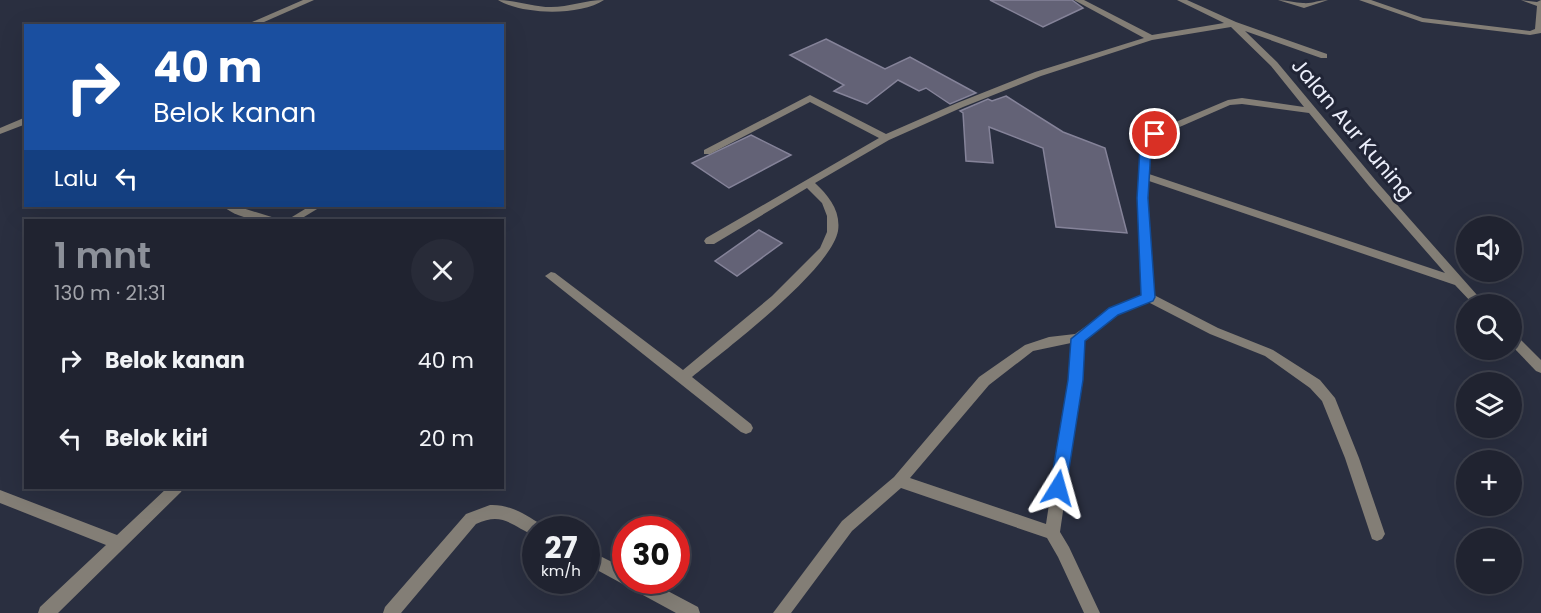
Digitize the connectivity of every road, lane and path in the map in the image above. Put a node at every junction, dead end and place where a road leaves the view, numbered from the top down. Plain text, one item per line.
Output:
1 (310, 0) edge
2 (502, 0) edge
3 (600, 0) edge
4 (1078, 0) edge
5 (1181, 0) edge
6 (1282, 0) edge
7 (1324, 0) edge
8 (1363, 0) edge
9 (1525, 0) edge
10 (1541, 1) edge
11 (1540, 5) edge
12 (252, 24) edge
13 (1233, 24) junction
14 (1150, 38) junction
15 (1324, 56) dead end
16 (1310, 110) junction
17 (24, 121) edge
18 (0, 131) edge
19 (886, 138) junction
20 (707, 152) dead end
21 (1145, 176) junction
22 (808, 183) junction
23 (230, 207) edge
24 (315, 207) edge
25 (267, 219) edge
26 (294, 219) edge
27 (710, 241) dead end
28 (550, 276) dead end
29 (1456, 281) edge
30 (1456, 282) edge
31 (1457, 282) edge
32 (1469, 294) edge
33 (1148, 297) junction
34 (1078, 339) junction
35 (1522, 348) edge
36 (1541, 368) edge
37 (683, 376) junction
38 (746, 428) dead end
39 (899, 482) junction
40 (175, 489) edge
41 (0, 496) edge
42 (522, 522) edge
43 (1052, 533) junction
44 (1377, 534) dead end
45 (118, 543) junction
46 (657, 594) edge
47 (46, 613) edge
48 (391, 613) edge
49 (692, 613) edge
50 (781, 613) edge
51 (1092, 613) edge

1 - 12 street
2 - 3 street
4 - 14 street
5 - 13 street, Jalan Aur Kuning
6 - 7 street
8 - 11 street
9 - 11 street
10 - 11 street
13 - 14 street
13 - 15 street
13 - 16 street, Jalan Aur Kuning
14 - 19 street
16 - 21 street
16 - 29 street, Jalan Aur Kuning
17 - 18 street
19 - 20 street
19 - 22 street
21 - 30 street
21 - 33 street
22 - 27 street
22 - 37 street
23 - 25 street
24 - 26 street
28 - 37 street
31 - 32 street, Jalan Aur Kuning
33 - 34 street
33 - 44 street
34 - 39 street
34 - 43 street
35 - 36 street
37 - 38 street
39 - 43 street
39 - 50 street
40 - 45 street
41 - 45 street
42 - 48 street
43 - 51 street
45 - 47 street
46 - 49 street

